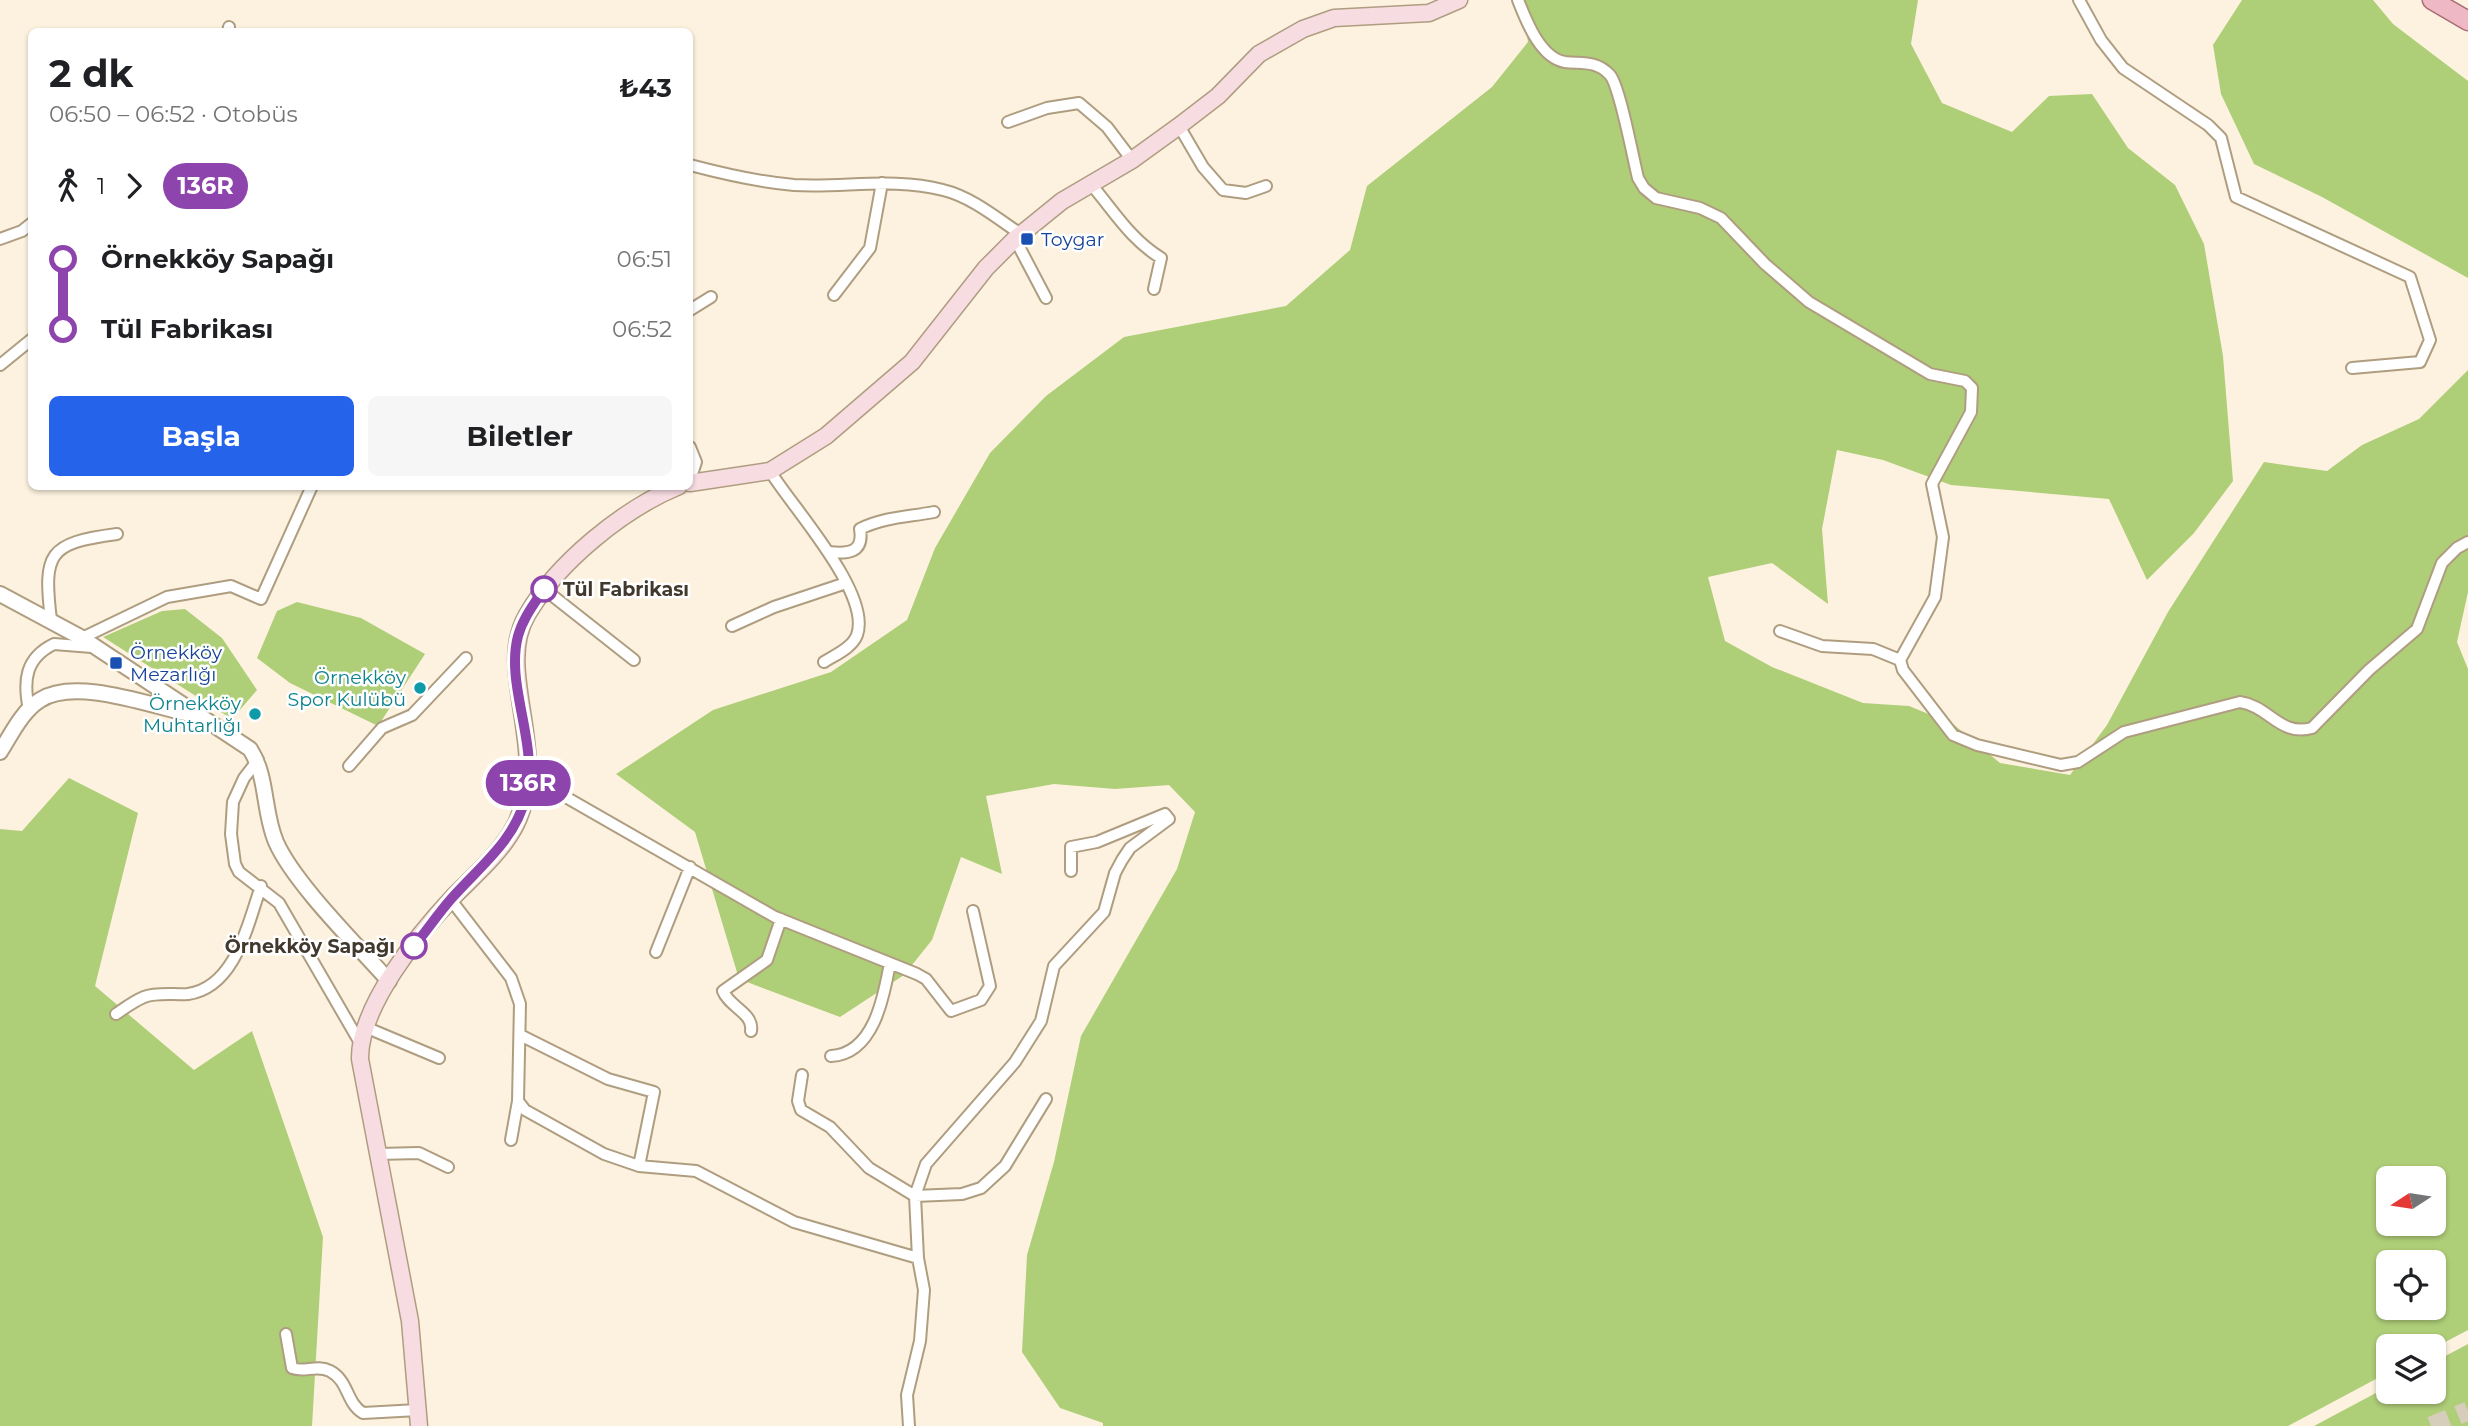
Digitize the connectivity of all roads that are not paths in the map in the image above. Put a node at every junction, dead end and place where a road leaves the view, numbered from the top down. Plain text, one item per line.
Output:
1 (1459, 0) edge
2 (1518, 0) edge
3 (2079, 0) edge
4 (2442, 2) edge
5 (2468, 21) edge
6 (1008, 122) dead end
7 (1179, 126) junction
8 (1132, 160) junction
9 (693, 166) edge
10 (882, 183) junction
11 (1090, 183) junction
12 (1266, 186) dead end
13 (28, 226) edge
14 (1019, 237) junction
15 (0, 239) edge
16 (1154, 289) dead end
17 (834, 295) dead end
18 (710, 297) dead end
19 (1046, 298) dead end
20 (693, 308) edge
21 (28, 342) edge
22 (0, 365) edge
23 (2352, 368) dead end
24 (693, 454) edge
25 (770, 471) junction
26 (693, 472) edge
27 (693, 482) edge
28 (310, 490) edge
29 (669, 490) edge
30 (934, 513) dead end
31 (117, 534) dead end
32 (2468, 542) edge
33 (829, 552) junction
34 (846, 583) junction
35 (544, 589) junction
36 (0, 594) edge
37 (51, 620) junction
38 (732, 626) dead end
39 (1780, 631) dead end
40 (82, 638) junction
41 (98, 648) junction
42 (467, 658) dead end
43 (634, 660) dead end
44 (1900, 660) junction
45 (824, 662) dead end
46 (29, 710) junction
47 (198, 716) junction
48 (0, 752) edge
49 (258, 760) junction
50 (349, 766) dead end
51 (529, 776) junction
52 (690, 867) junction
53 (1071, 871) dead end
54 (261, 886) junction
55 (451, 900) junction
56 (973, 911) dead end
57 (781, 919) junction
58 (656, 952) dead end
59 (890, 963) junction
60 (388, 981) junction
61 (116, 1014) dead end
62 (751, 1031) dead end
63 (362, 1034) junction
64 (520, 1035) junction
65 (831, 1056) dead end
66 (439, 1058) dead end
67 (802, 1075) dead end
68 (1046, 1100) dead end
69 (518, 1101) junction
70 (511, 1140) dead end
71 (378, 1154) junction
72 (639, 1166) junction
73 (448, 1167) dead end
74 (915, 1196) junction
75 (918, 1258) junction
76 (286, 1334) dead end
77 (418, 1418) edge
78 (909, 1426) edge

1 - 7 main road
2 - 44 street
3 - 23 street
4 - 5 main road
6 - 8 street
7 - 8 main road
7 - 12 street
8 - 11 main road
9 - 10 street
10 - 14 street
10 - 17 street
11 - 14 main road
11 - 16 street
13 - 15 street
14 - 19 street
14 - 25 main road
18 - 20 street
21 - 22 street
24 - 26 street
25 - 27 main road
25 - 33 street
28 - 40 street
29 - 35 main road
30 - 33 street
31 - 37 street
32 - 44 street
33 - 34 street
34 - 38 street
34 - 45 street
35 - 43 street
35 - 51 main road
36 - 37 street
37 - 40 street
39 - 44 street
40 - 41 street
41 - 46 street
41 - 47 street
42 - 50 street
46 - 47 street
46 - 48 street
47 - 49 street
49 - 54 street
49 - 60 street
51 - 52 street
51 - 55 main road
52 - 57 street
52 - 58 street
53 - 74 street
54 - 61 street
54 - 63 street
55 - 60 main road
55 - 64 street
56 - 59 street
57 - 59 street
57 - 62 street
59 - 65 street
60 - 63 main road
63 - 66 street
63 - 71 main road
64 - 69 street
64 - 72 street
67 - 74 street
68 - 74 street
69 - 70 street
69 - 72 street
71 - 73 street
71 - 77 main road
72 - 75 street
74 - 75 street
75 - 78 street
76 - 77 street

